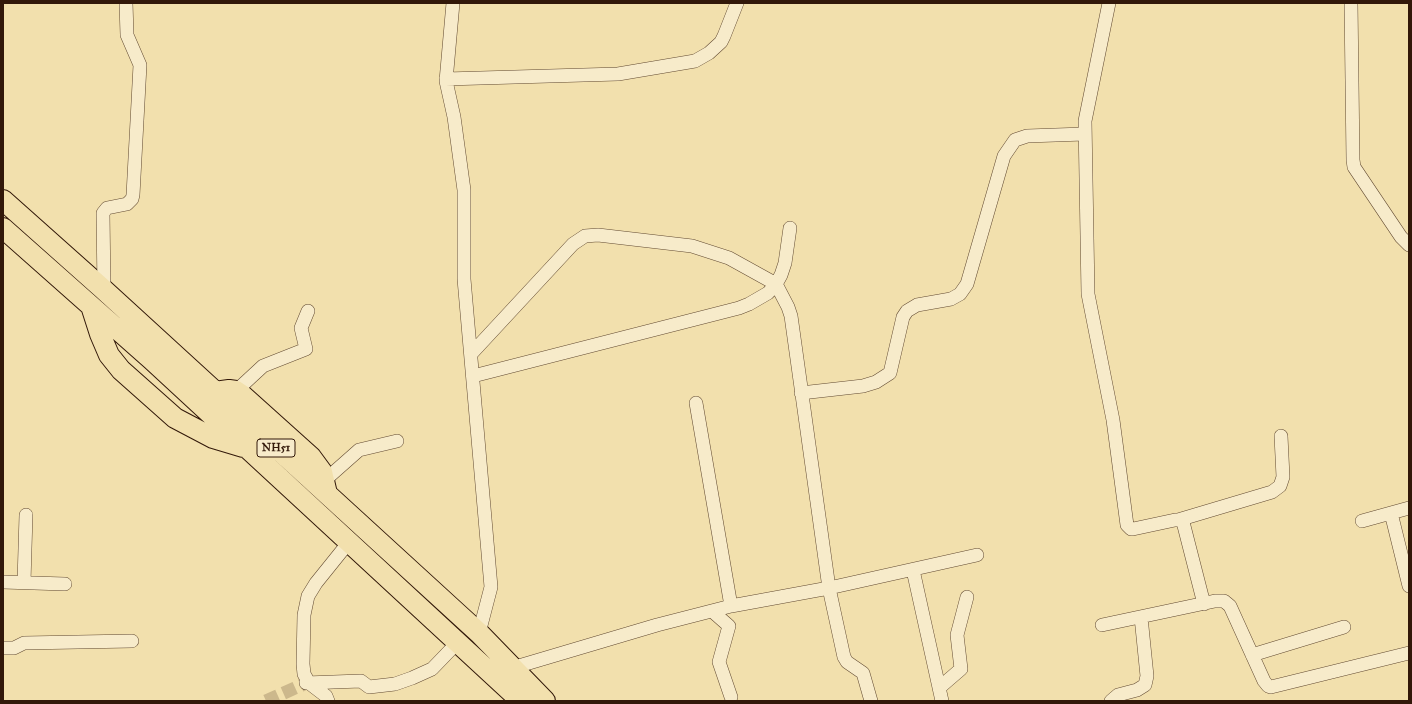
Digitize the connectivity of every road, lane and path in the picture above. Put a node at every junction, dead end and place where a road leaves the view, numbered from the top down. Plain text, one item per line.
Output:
1 (126, 3) edge
2 (453, 3) edge
3 (737, 3) edge
4 (1108, 3) edge
5 (1351, 3) edge
6 (446, 79) junction
7 (1084, 134) junction
8 (3, 200) edge
9 (3, 228) edge
10 (790, 228) dead end
11 (1409, 245) edge
12 (776, 284) junction
13 (104, 290) junction
14 (90, 305) junction
15 (308, 312) dead end
16 (471, 354) junction
17 (473, 376) junction
18 (236, 391) junction
19 (215, 392) junction
20 (802, 393) junction
21 (696, 403) dead end
22 (1281, 436) dead end
23 (397, 441) dead end
24 (248, 449) junction
25 (326, 488) junction
26 (1409, 508) edge
27 (1391, 513) junction
28 (26, 515) dead end
29 (1178, 520) junction
30 (1362, 521) dead end
31 (349, 542) junction
32 (977, 556) dead end
33 (913, 570) junction
34 (3, 582) edge
35 (24, 582) junction
36 (65, 584) dead end
37 (1409, 586) edge
38 (829, 588) junction
39 (967, 596) dead end
40 (1204, 604) junction
41 (731, 606) junction
42 (712, 611) junction
43 (1141, 617) junction
44 (1102, 625) dead end
45 (1344, 627) dead end
46 (479, 633) junction
47 (132, 641) dead end
48 (458, 642) junction
49 (3, 648) edge
50 (1409, 653) edge
51 (1252, 655) junction
52 (512, 668) junction
53 (306, 683) junction
54 (939, 688) junction
55 (731, 697) dead end
56 (518, 700) edge
57 (328, 701) edge
58 (545, 701) edge
59 (872, 701) edge
60 (942, 701) edge
61 (1111, 701) edge

1 - 13 street
2 - 6 street
3 - 6 street
4 - 7 street
5 - 11 street
6 - 16 street
7 - 20 street
7 - 29 street
8 - 13 highway, NH51
9 - 14 highway, NH51
10 - 12 street
12 - 16 street
12 - 17 street
12 - 20 street
13 - 19 highway, NH51
14 - 24 highway, NH51
14 - 24 highway
15 - 18 street
16 - 17 street
17 - 46 street
18 - 19 highway
18 - 25 highway
19 - 25 highway, NH51
20 - 38 street
21 - 41 street
22 - 29 street
23 - 25 street
24 - 31 highway, NH51
25 - 46 highway, NH51
26 - 27 street
27 - 30 street
27 - 37 street
28 - 35 street
29 - 40 street
31 - 48 highway, NH51
31 - 53 street
32 - 33 street
33 - 38 street
33 - 54 street
34 - 35 street
35 - 36 street
38 - 41 street
38 - 59 street
39 - 54 street
40 - 43 street
40 - 51 street
41 - 42 street
42 - 52 street
42 - 55 street
43 - 44 street
43 - 61 street
45 - 51 street
46 - 52 highway, NH51
47 - 49 street
48 - 53 street
48 - 56 highway, NH51
50 - 51 street
52 - 58 highway, NH51
53 - 57 street
54 - 60 street

